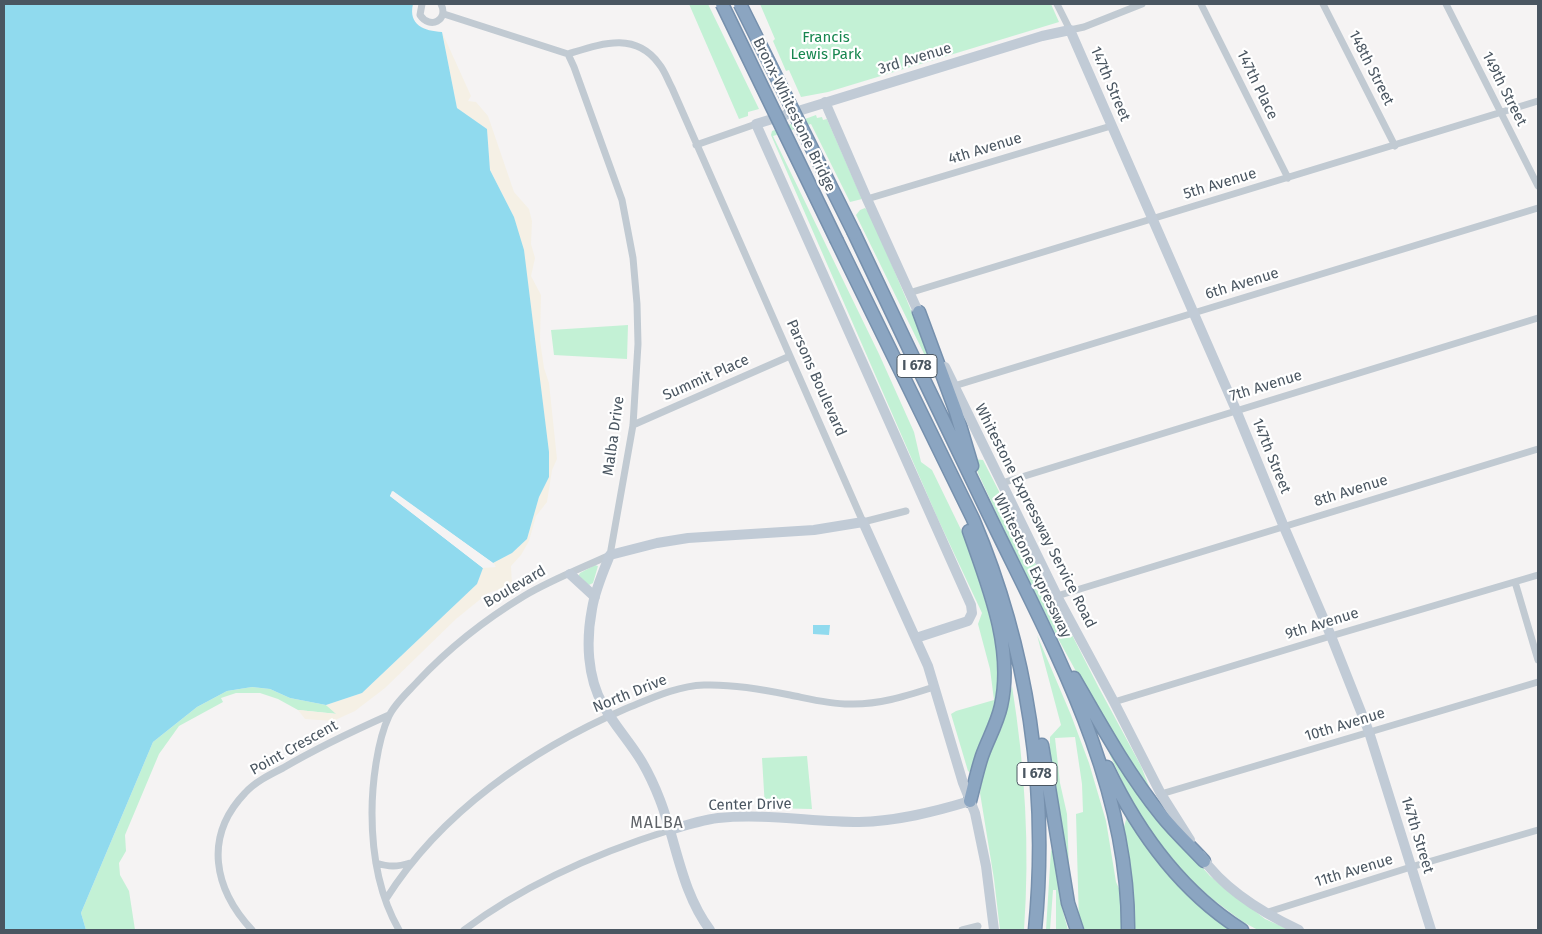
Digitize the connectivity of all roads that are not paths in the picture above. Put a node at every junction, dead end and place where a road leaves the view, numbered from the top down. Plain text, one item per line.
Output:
1 (422, 4) edge
2 (441, 4) edge
3 (722, 4) edge
4 (740, 4) edge
5 (1057, 4) edge
6 (1142, 4) edge
7 (1202, 4) edge
8 (1323, 4) edge
9 (1446, 4) edge
10 (444, 14) junction
11 (1070, 30) junction
12 (568, 54) junction
13 (1538, 101) edge
14 (825, 102) junction
15 (1501, 112) junction
16 (756, 124) junction
17 (1111, 126) junction
18 (696, 145) junction
19 (1395, 146) junction
20 (1288, 178) junction
21 (1538, 186) edge
22 (867, 199) junction
23 (1538, 208) edge
24 (1153, 219) junction
25 (854, 233) joint
26 (909, 293) junction
27 (919, 312) junction
28 (1194, 313) junction
29 (1538, 318) edge
30 (790, 356) junction
31 (954, 386) junction
32 (1236, 410) junction
33 (633, 425) junction
34 (1538, 449) edge
35 (945, 462) junction
36 (1002, 483) junction
37 (982, 499) junction
38 (906, 511) dead end
39 (864, 522) junction
40 (1284, 526) junction
41 (610, 555) junction
42 (570, 574) junction
43 (1538, 575) edge
44 (1515, 582) junction
45 (1057, 596) junction
46 (595, 597) junction
47 (1043, 625) junction
48 (1331, 636) junction
49 (916, 638) junction
50 (1015, 644) junction
51 (1538, 660) edge
52 (1538, 682) edge
53 (934, 687) junction
54 (1114, 702) junction
55 (1081, 711) junction
56 (389, 715) junction
57 (610, 716) junction
58 (1369, 732) junction
59 (1160, 794) junction
60 (970, 801) junction
61 (670, 830) junction
62 (1538, 830) edge
63 (1204, 861) junction
64 (411, 862) junction
65 (376, 863) junction
66 (1412, 867) junction
67 (386, 899) junction
68 (1265, 913) junction
69 (978, 926) dead end
70 (252, 930) edge
71 (399, 930) edge
72 (464, 930) edge
73 (710, 930) edge
74 (962, 930) edge
75 (994, 930) edge
76 (1036, 930) edge
77 (1077, 930) edge
78 (1128, 930) edge
79 (1242, 930) edge
80 (1299, 930) edge
81 (1431, 930) edge

1 - 10 street
2 - 10 street
3 - 35 highway, Bronx-Whitestone Bridge / I 678, bridge
4 - 25 highway, Bronx-Whitestone Bridge / I 678, bridge
5 - 11 street, 147th Street
6 - 11 street, 3rd Avenue
7 - 20 street, 147th Place
8 - 19 street, 148th Street
9 - 15 street, 149th Street
10 - 12 street
11 - 14 street, 3rd Avenue
11 - 17 street, 147th Street
12 - 18 street, Parsons Boulevard
12 - 33 street, Malba Drive
13 - 15 street, 5th Avenue
14 - 16 street, 3rd Avenue
14 - 22 street, Whitestone Expressway Service Road
15 - 19 street, 5th Avenue
15 - 21 street, 149th Street
16 - 18 street, 3rd Avenue
16 - 49 street
17 - 22 street, 4th Avenue
17 - 24 street, 147th Street
18 - 30 street, Parsons Boulevard
19 - 20 street, 5th Avenue
20 - 24 street, 5th Avenue
22 - 26 street, Whitestone Expressway Service Road
23 - 28 street, 6th Avenue
24 - 26 street, 5th Avenue
24 - 28 street, 147th Street
25 - 37 highway, Whitestone Expressway / I 678
26 - 27 street, Whitestone Expressway Service Road
27 - 31 street, Whitestone Expressway Service Road
27 - 37 highway
28 - 31 street, 6th Avenue
28 - 32 street, 147th Street
29 - 32 street, 7th Avenue
30 - 33 street, Summit Place
30 - 39 street, Parsons Boulevard
31 - 36 street, Whitestone Expressway Service Road
32 - 36 street, 7th Avenue
32 - 40 street, 147th Street
33 - 41 street, Malba Drive
34 - 40 street, 8th Avenue
35 - 50 highway, I 678
35 - 60 highway
36 - 45 street, Whitestone Expressway Service Road
37 - 47 highway, Whitestone Expressway / I 678
38 - 39 street, Boulevard
39 - 41 street, Boulevard
39 - 49 street, Parsons Boulevard
40 - 45 street, 8th Avenue
40 - 48 street, 147th Street
41 - 42 street, Boulevard
41 - 46 street, Malba Drive
42 - 46 street
42 - 56 street, Boulevard
43 - 44 street, 9th Avenue
44 - 48 street, 9th Avenue
44 - 51 street
45 - 54 street, Whitestone Expressway Service Road
46 - 57 street, Malba Drive
47 - 55 highway, Whitestone Expressway / I 678
47 - 63 highway
48 - 54 street, 9th Avenue
48 - 58 street, 147th Street
49 - 53 street, Parsons Boulevard
50 - 76 highway, I 678
50 - 77 highway
52 - 58 street, 10th Avenue
53 - 57 street, North Drive
53 - 60 street, Parsons Boulevard
54 - 59 street, Whitestone Expressway Service Road
55 - 78 highway, Whitestone Expressway / I 678
55 - 79 highway
56 - 65 street, Boulevard
56 - 70 street, Point Crescent
57 - 61 street, Malba Drive
57 - 64 street, North Drive
58 - 59 street, 10th Avenue
58 - 66 street, 147th Street
59 - 63 street, Whitestone Expressway Service Road
60 - 61 street, Center Drive
60 - 75 street
61 - 72 street, Center Drive
61 - 73 street, Malba Drive
62 - 66 street, 11th Avenue
63 - 68 street, Whitestone Expressway Service Road
64 - 65 street
64 - 67 street, North Drive
65 - 67 street, Boulevard
66 - 68 street, 11th Avenue
66 - 81 street, 147th Street
67 - 71 street, Boulevard
68 - 80 street, Whitestone Expressway Service Road
69 - 74 street

